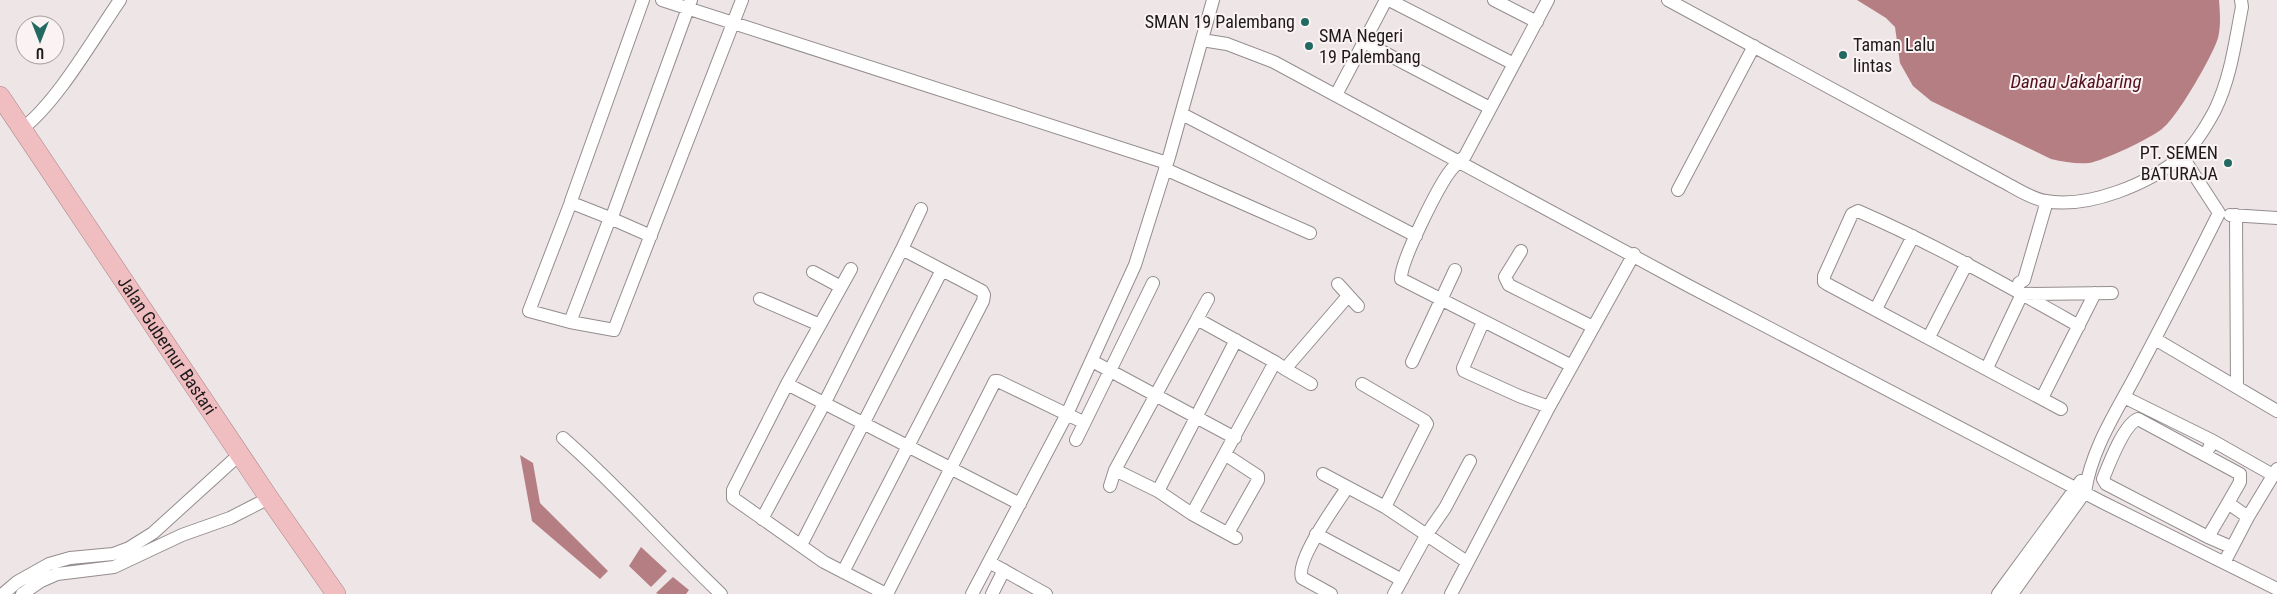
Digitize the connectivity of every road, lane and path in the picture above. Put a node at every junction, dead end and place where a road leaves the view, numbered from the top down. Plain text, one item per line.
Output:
1 (120, 0) edge
2 (643, 0) edge
3 (662, 0) edge
4 (742, 0) edge
5 (1213, 0) edge
6 (1387, 0) edge
7 (1494, 0) edge
8 (1548, 0) edge
9 (1668, 0) edge
10 (2241, 0) edge
11 (690, 4) edge
12 (1537, 22) junction
13 (733, 23) junction
14 (1202, 40) junction
15 (1364, 42) junction
16 (1754, 46) junction
17 (1514, 64) junction
18 (1336, 95) junction
19 (0, 96) edge
20 (1490, 108) junction
21 (1182, 114) junction
22 (22, 129) junction
23 (2182, 156) junction
24 (1459, 161) junction
25 (1166, 166) junction
26 (1678, 190) dead end
27 (2044, 200) junction
28 (571, 202) junction
29 (921, 209) dead end
30 (2219, 213) junction
31 (2236, 215) junction
32 (610, 218) junction
33 (2277, 218) edge
34 (1310, 233) dead end
35 (650, 236) junction
36 (1416, 236) junction
37 (1913, 236) junction
38 (902, 249) junction
39 (1521, 251) dead end
40 (1634, 254) junction
41 (1967, 264) junction
42 (851, 269) dead end
43 (942, 270) junction
44 (1456, 270) dead end
45 (813, 272) dead end
46 (1153, 283) dead end
47 (1338, 284) dead end
48 (841, 286) junction
49 (2019, 290) junction
50 (2112, 293) dead end
51 (2095, 294) junction
52 (1348, 296) junction
53 (760, 299) dead end
54 (1208, 299) dead end
55 (1442, 301) junction
56 (1358, 306) dead end
57 (1876, 309) junction
58 (1197, 319) junction
59 (570, 322) junction
60 (1482, 322) junction
61 (820, 325) junction
62 (2079, 326) junction
63 (1593, 327) junction
64 (1929, 337) junction
65 (1236, 340) junction
66 (2155, 340) junction
67 (1092, 361) junction
68 (1412, 362) dead end
69 (1280, 365) junction
70 (1572, 366) junction
71 (1987, 368) junction
72 (1110, 370) junction
73 (787, 384) junction
74 (1310, 384) dead end
75 (1362, 384) dead end
76 (1082, 385) junction
77 (2237, 387) junction
78 (1097, 393) junction
79 (1156, 395) junction
80 (2124, 397) junction
81 (2042, 398) junction
82 (824, 404) junction
83 (1549, 407) junction
84 (2061, 409) dead end
85 (2277, 411) edge
86 (1067, 414) junction
87 (1197, 417) junction
88 (1083, 422) junction
89 (863, 423) junction
90 (563, 438) dead end
91 (1235, 438) junction
92 (1076, 440) dead end
93 (2213, 441) junction
94 (2100, 442) junction
95 (908, 446) junction
96 (2115, 450) junction
97 (240, 454) junction
98 (2206, 455) junction
99 (1226, 456) junction
100 (1470, 461) dead end
101 (950, 468) junction
102 (1116, 470) junction
103 (2275, 472) edge
104 (1323, 474) dead end
105 (1110, 486) dead end
106 (1347, 488) junction
107 (2080, 490) junction
108 (1158, 491) junction
109 (269, 498) junction
110 (2228, 503) junction
111 (1020, 504) junction
112 (1385, 507) junction
113 (1192, 514) junction
114 (2248, 517) junction
115 (762, 519) junction
116 (1316, 534) junction
117 (1427, 534) junction
118 (2208, 537) junction
119 (800, 545) junction
120 (2232, 548) junction
121 (2225, 561) junction
122 (989, 562) junction
123 (1468, 562) junction
124 (1004, 570) junction
125 (843, 572) junction
126 (1402, 580) junction
127 (2277, 589) edge
128 (3, 594) edge
129 (22, 594) edge
130 (336, 594) edge
131 (721, 594) edge
132 (886, 594) edge
133 (972, 594) edge
134 (992, 594) edge
135 (1046, 594) edge
136 (1331, 594) edge
137 (1394, 594) edge
138 (1451, 594) edge
139 (1998, 594) edge
140 (2012, 594) edge

1 - 22 street
2 - 28 street
3 - 11 street
4 - 13 street
5 - 14 street
6 - 15 street
6 - 17 street
7 - 12 street
8 - 12 street
9 - 16 street
10 - 23 street
11 - 13 street
11 - 32 street
12 - 17 street
13 - 25 street
13 - 35 street
14 - 18 street
14 - 21 street
15 - 18 street
15 - 20 street
16 - 26 street
16 - 27 street
17 - 20 street
18 - 24 street
19 - 22 highway, Jalan Gubernur Bastari
20 - 24 street
21 - 25 street
21 - 36 street
22 - 97 highway, Jalan Gubernur Bastari
23 - 27 street
23 - 30 street
24 - 36 street
24 - 40 street
25 - 34 street
25 - 67 street
27 - 49 street
28 - 32 street
28 - 59 street
29 - 38 street
30 - 31 street
30 - 66 street
31 - 33 street
31 - 77 street
32 - 35 street
32 - 59 street
35 - 59 street
36 - 55 street
37 - 41 street
37 - 57 street
37 - 57 street
38 - 43 street
38 - 82 street
39 - 63 street
40 - 63 street
40 - 107 street
41 - 49 street
41 - 64 street
42 - 48 street
43 - 89 street
43 - 95 street
44 - 55 street
45 - 48 street
46 - 72 street
47 - 52 street
48 - 61 street
49 - 51 street
49 - 62 street
49 - 71 street
50 - 51 street
51 - 62 street
52 - 56 street
52 - 69 street
53 - 61 street
54 - 58 street
55 - 60 street
55 - 68 street
57 - 64 street
58 - 65 street
58 - 79 street
60 - 70 street
60 - 83 street
61 - 73 street
62 - 81 street
63 - 70 street
64 - 71 street
65 - 69 street
65 - 87 street
66 - 77 street
66 - 80 street
67 - 72 street
67 - 76 street
69 - 74 street
69 - 91 street
70 - 83 street
71 - 81 street
72 - 78 street
72 - 79 street
73 - 82 street
73 - 115 street
75 - 112 street
76 - 78 street
76 - 86 street
77 - 85 street
78 - 88 street
79 - 87 street
79 - 102 street
80 - 93 street
80 - 94 street
81 - 84 street
82 - 89 street
82 - 115 street
83 - 123 street
86 - 88 street
86 - 101 street
86 - 111 street
87 - 91 street
87 - 108 street
88 - 92 street
89 - 95 street
89 - 119 street
90 - 131 street
91 - 99 street
93 - 98 street
93 - 103 street
94 - 96 street
94 - 107 street
95 - 101 street
95 - 125 street
96 - 98 street
96 - 118 street
97 - 109 highway, Jalan Gubernur Bastari
97 - 128 street
98 - 110 street
99 - 113 street
99 - 113 street
100 - 117 street
101 - 111 street
101 - 132 street
102 - 105 street
102 - 108 street
103 - 114 street
104 - 106 street
106 - 112 street
106 - 116 street
107 - 121 street
107 - 139 street
107 - 140 street
108 - 113 street
109 - 129 street
109 - 130 highway, Jalan Gubernur Bastari
110 - 114 street
110 - 118 street
111 - 122 street
112 - 117 street
114 - 120 street
115 - 119 street
116 - 126 street
116 - 136 street
117 - 123 street
117 - 126 street
118 - 120 street
119 - 125 street
120 - 121 street
121 - 127 street
122 - 124 street
122 - 133 street
123 - 138 street
124 - 134 street
124 - 135 street
125 - 132 street
126 - 137 street

